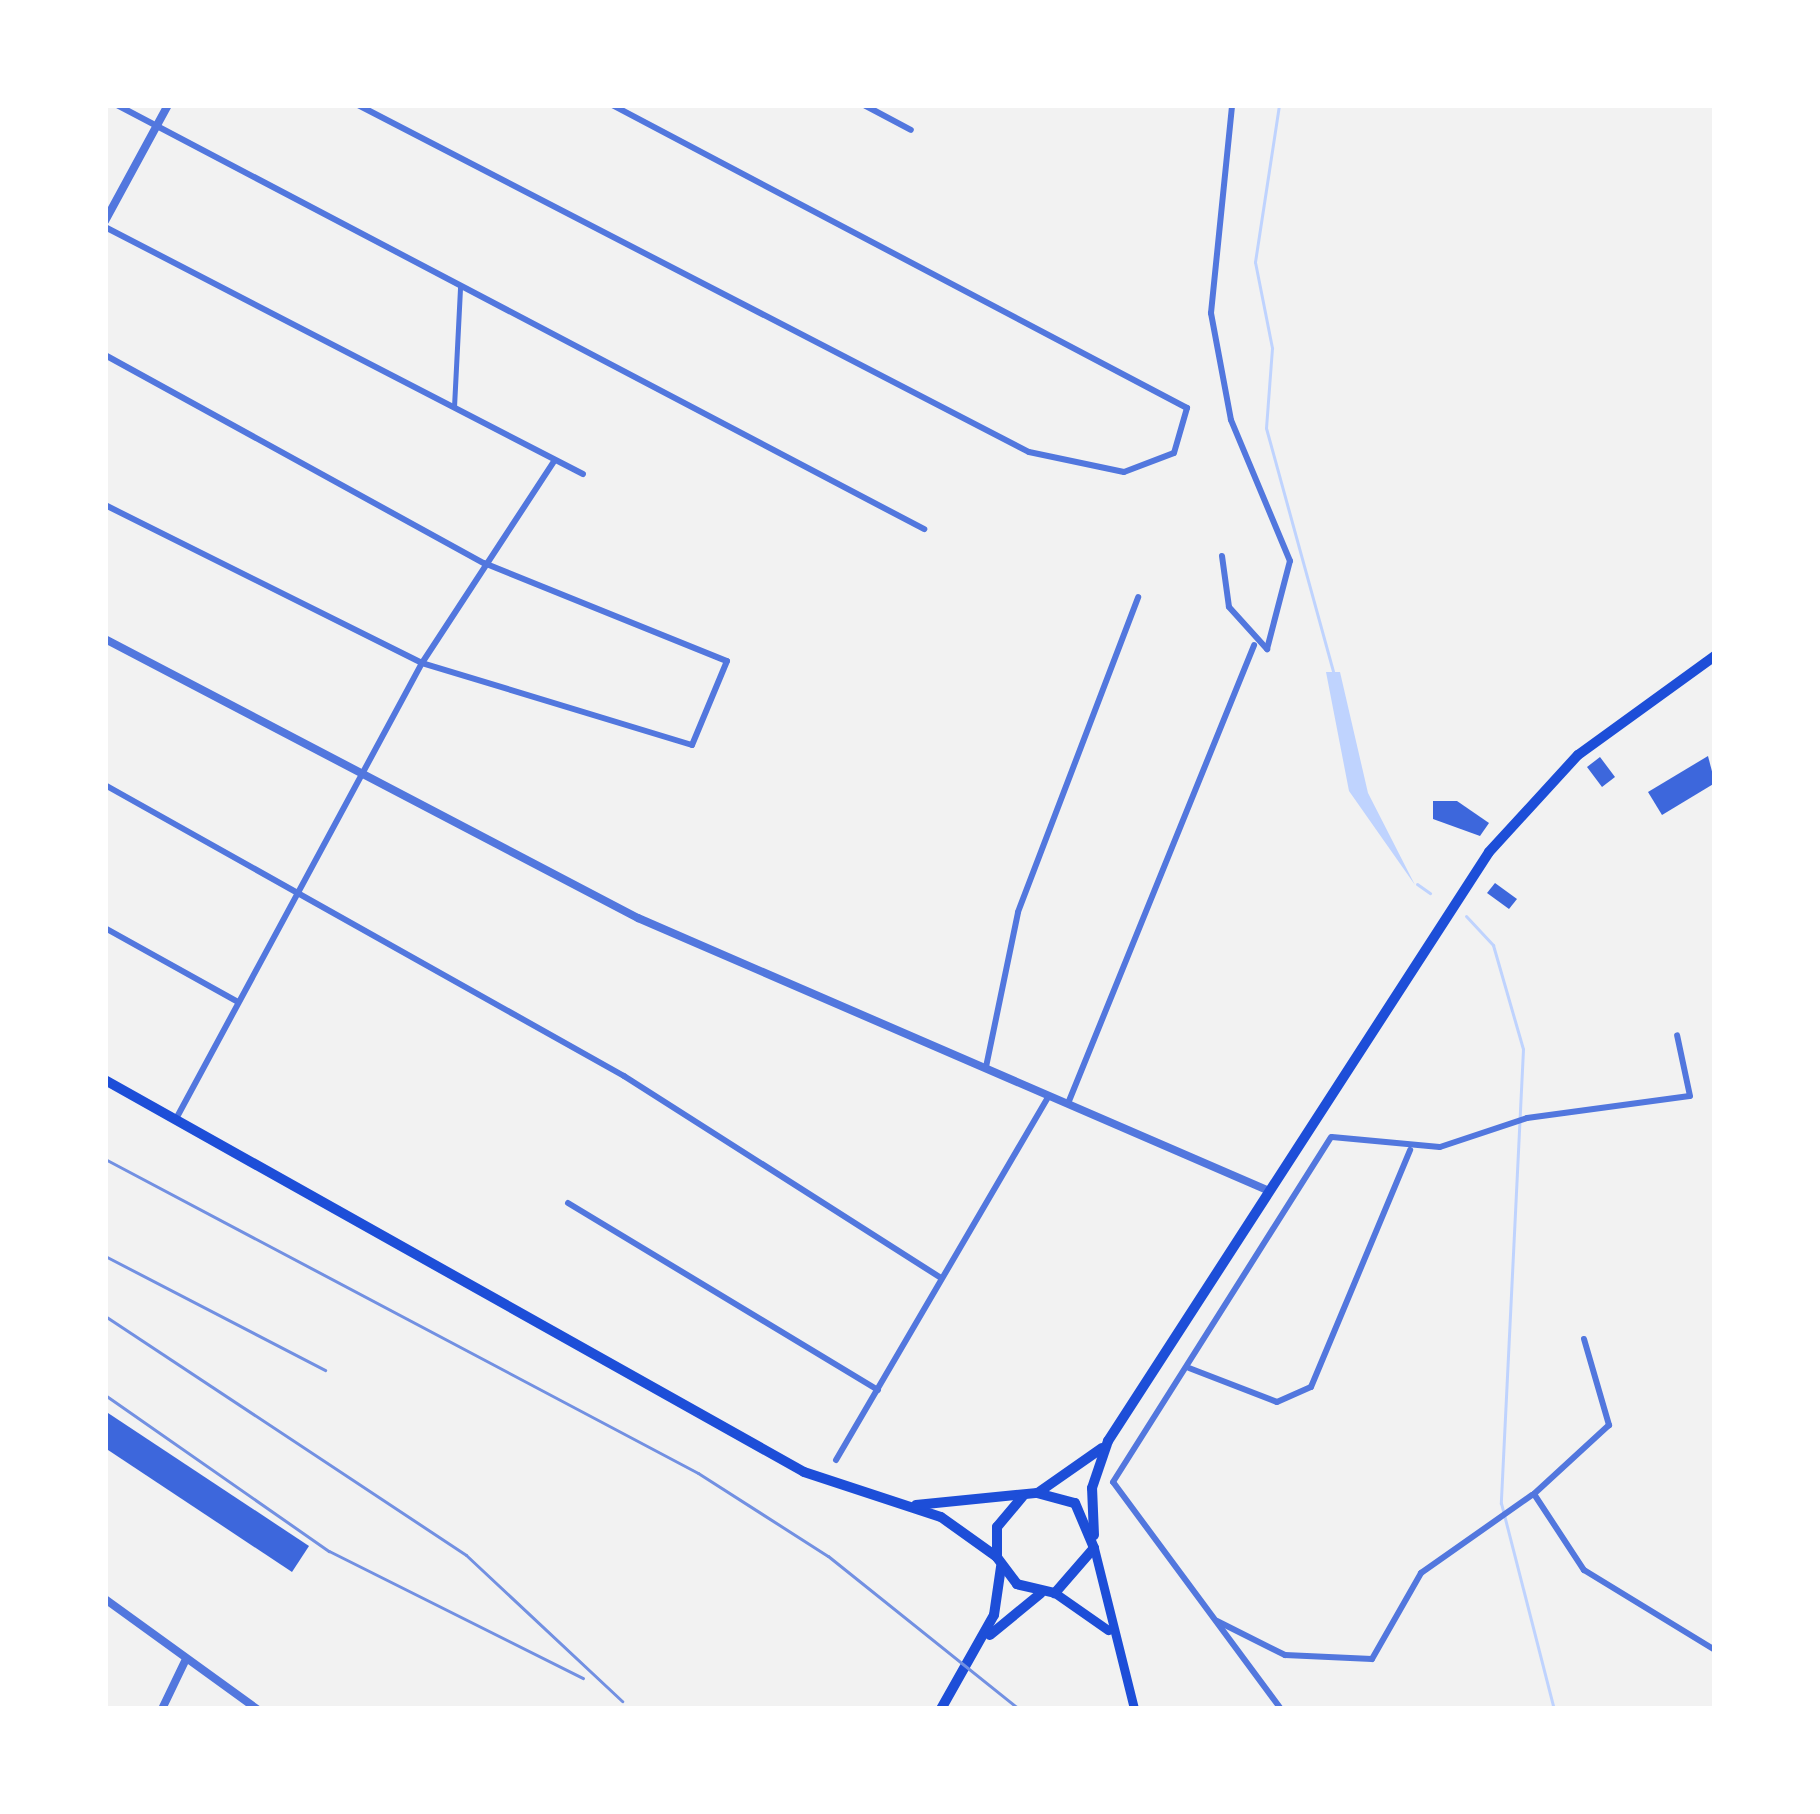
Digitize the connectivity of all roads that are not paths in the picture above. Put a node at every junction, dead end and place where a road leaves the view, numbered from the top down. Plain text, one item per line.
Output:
1 (117, 105) edge
2 (169, 105) edge
3 (358, 105) edge
4 (612, 105) edge
5 (864, 105) edge
6 (1232, 105) edge
7 (156, 127) junction
8 (911, 130) dead end
9 (105, 224) edge
10 (460, 287) junction
11 (105, 355) edge
12 (454, 409) junction
13 (554, 461) junction
14 (583, 474) dead end
15 (105, 505) edge
16 (924, 529) dead end
17 (1222, 556) dead end
18 (484, 562) junction
19 (1138, 598) dead end
20 (105, 639) edge
21 (1254, 645) junction
22 (1715, 656) edge
23 (422, 663) junction
24 (360, 778) junction
25 (105, 785) edge
26 (299, 893) junction
27 (105, 928) edge
28 (238, 1002) junction
29 (1677, 1035) dead end
30 (986, 1067) junction
31 (105, 1080) edge
32 (1050, 1094) junction
33 (1069, 1101) junction
34 (1312, 1119) junction
35 (175, 1120) junction
36 (1331, 1137) junction
37 (1410, 1150) junction
38 (1268, 1190) junction
39 (568, 1203) dead end
40 (941, 1278) junction
41 (1583, 1339) dead end
42 (1189, 1368) junction
43 (878, 1390) junction
44 (1108, 1441) junction
45 (836, 1460) dead end
46 (1534, 1493) junction
47 (1030, 1495) junction
48 (895, 1504) junction
49 (1094, 1541) junction
50 (999, 1562) junction
51 (1055, 1593) junction
52 (1041, 1594) junction
53 (105, 1599) edge
54 (1208, 1616) junction
55 (1114, 1638) junction
56 (980, 1646) junction
57 (1715, 1650) edge
58 (186, 1659) junction
59 (162, 1709) edge
60 (256, 1709) edge
61 (941, 1709) edge
62 (1134, 1709) edge
63 (1281, 1709) edge

1 - 7 street
2 - 7 street
3 - 4 street
5 - 8 street
6 - 21 street
7 - 9 street
7 - 10 street
9 - 12 street
10 - 12 street
10 - 16 street
11 - 18 street
12 - 13 street
13 - 14 street
13 - 18 street
15 - 23 street
17 - 21 street
18 - 23 street
18 - 23 street
19 - 30 street
20 - 24 street
21 - 33 street
22 - 34 main road
23 - 24 street
24 - 26 street
24 - 30 street
25 - 26 street
26 - 28 street
26 - 40 street
27 - 28 street
28 - 35 street
29 - 37 street
30 - 32 street
31 - 35 main road
32 - 33 street
32 - 40 street
33 - 38 street
34 - 36 street
34 - 38 main road
35 - 48 main road
36 - 37 street
36 - 42 street
37 - 42 street
38 - 44 main road
39 - 43 street
40 - 43 street
41 - 46 street
42 - 54 street
43 - 45 street
44 - 47 main road
44 - 49 main road
46 - 54 street
46 - 57 street
47 - 48 main road
47 - 49 main road
47 - 50 main road
48 - 50 main road
49 - 51 main road
49 - 55 main road
50 - 52 main road
50 - 56 main road
51 - 52 main road
51 - 55 main road
52 - 56 main road
53 - 58 street
54 - 63 street
55 - 62 main road
56 - 61 main road
58 - 59 street
58 - 60 street

